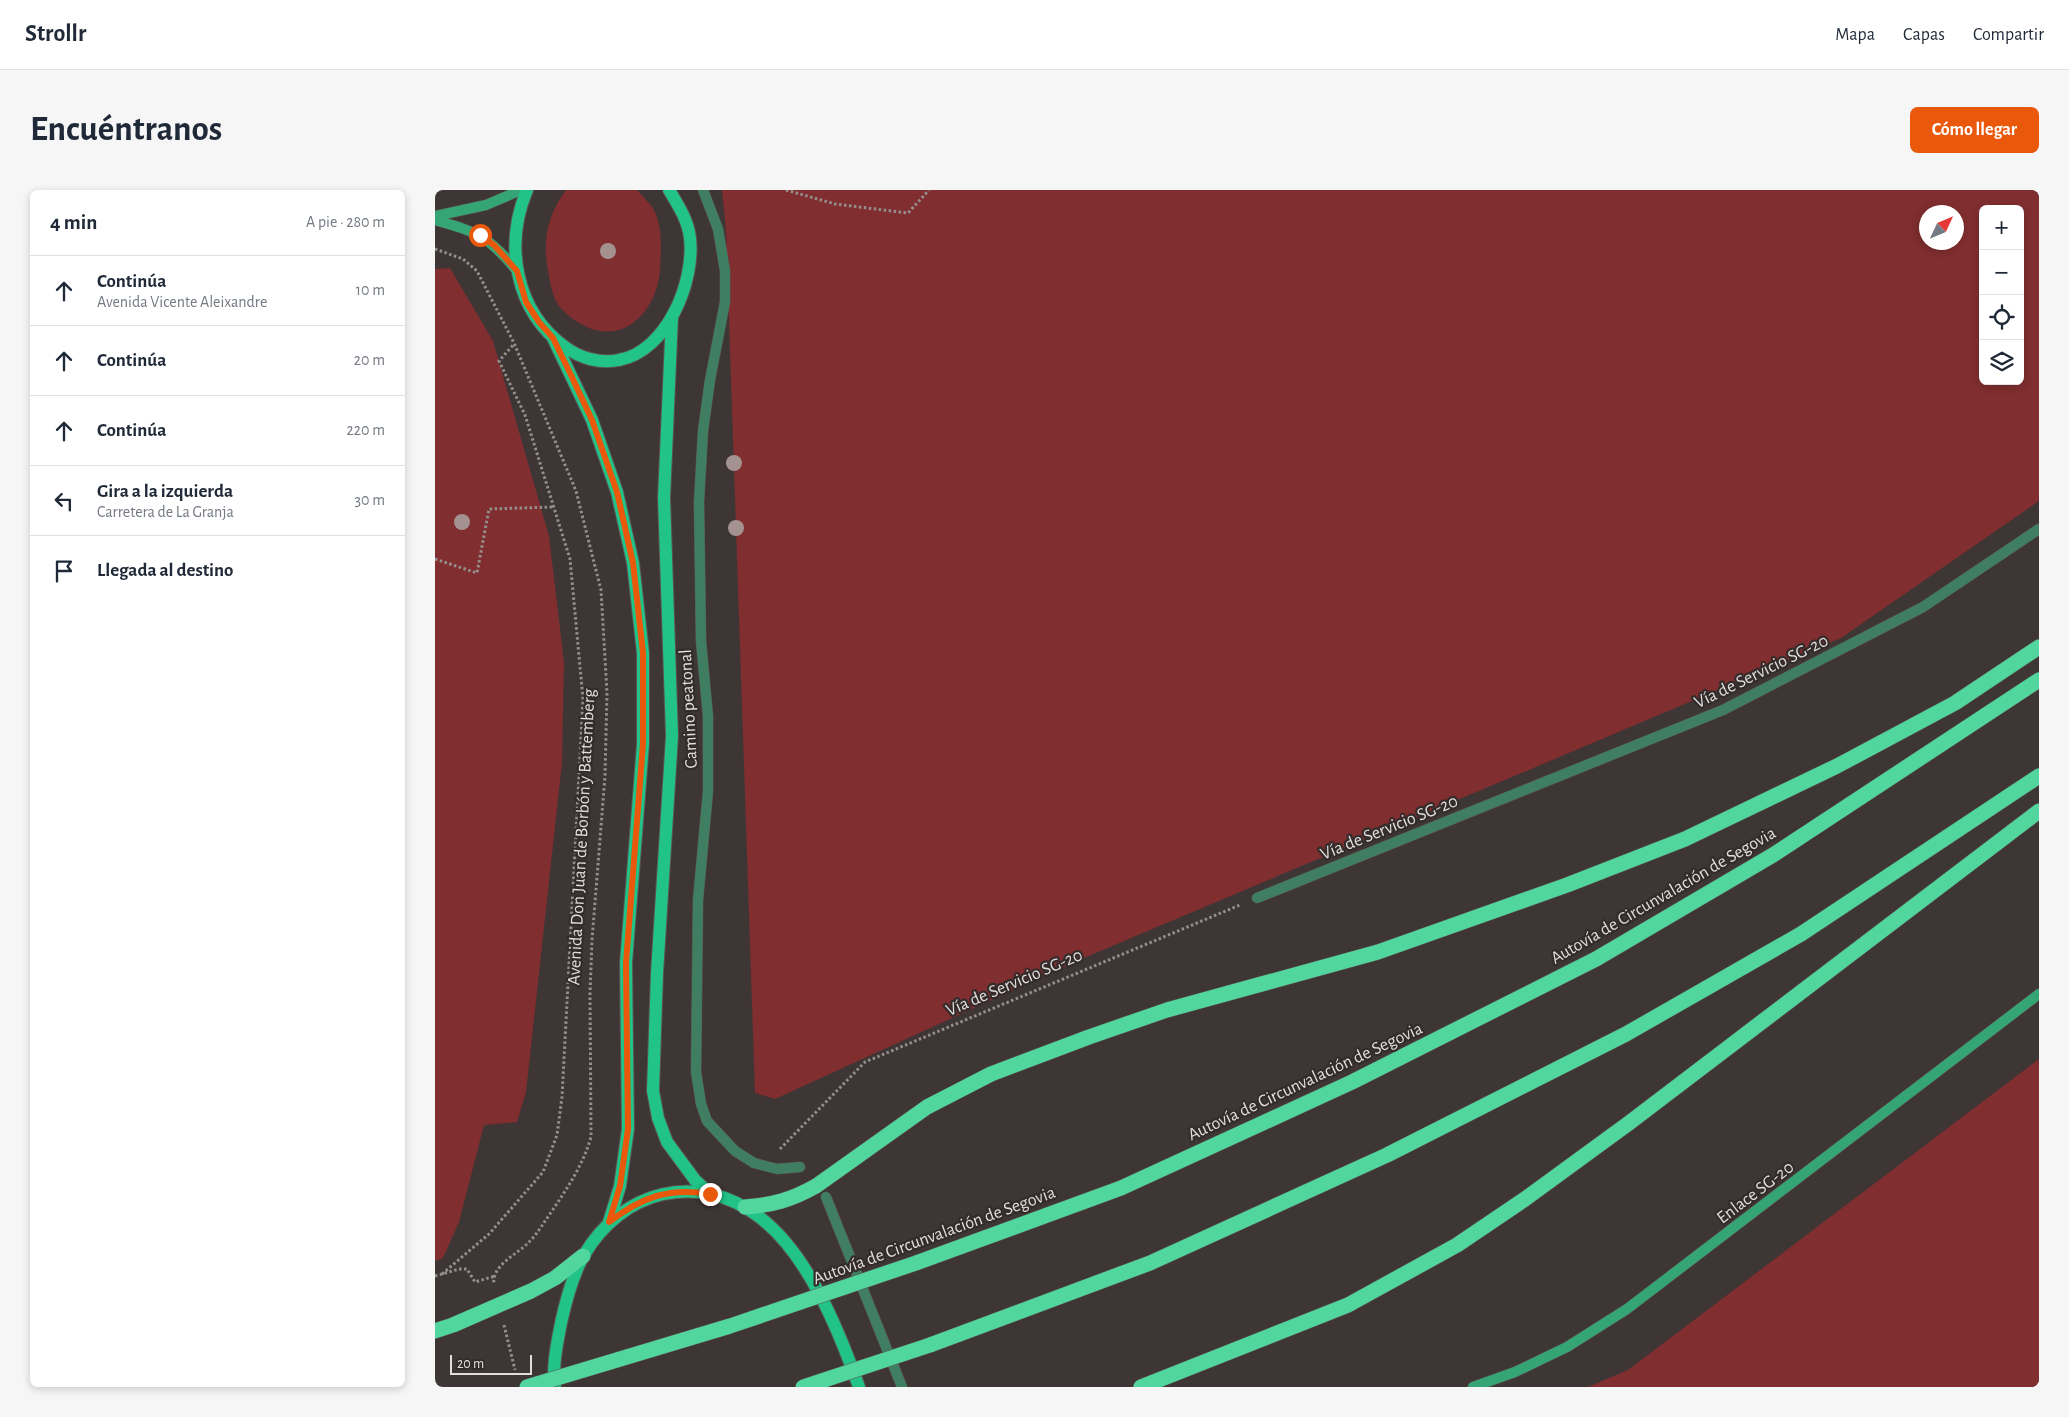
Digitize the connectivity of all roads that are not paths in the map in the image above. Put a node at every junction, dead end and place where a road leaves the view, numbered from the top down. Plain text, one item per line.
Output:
1 (521, 190) edge
2 (527, 190) edge
3 (669, 190) edge
4 (703, 190) edge
5 (435, 216) edge
6 (435, 220) edge
7 (517, 271) junction
8 (672, 317) junction
9 (553, 338) junction
10 (2039, 529) edge
11 (2039, 647) edge
12 (2039, 680) edge
13 (2039, 776) edge
14 (2039, 811) edge
15 (1257, 898) road end
16 (2039, 994) edge
17 (799, 1168) dead end
18 (710, 1194) junction
19 (826, 1197) dead end
20 (745, 1207) junction
21 (609, 1222) junction
22 (583, 1256) junction
23 (435, 1331) edge
24 (523, 1383) edge
25 (555, 1387) edge
26 (803, 1387) edge
27 (859, 1387) edge
28 (902, 1387) edge
29 (1141, 1387) edge
30 (1473, 1387) edge

1 - 5 street
2 - 7 main road
3 - 8 main road
4 - 17 street, Camino peatonal
6 - 7 street
7 - 9 main road
8 - 9 main road
8 - 18 main road
9 - 21 main road
10 - 15 street, Vía de Servicio SG-20
11 - 20 highway
12 - 24 highway, Autovía de Circunvalación de Segovia, bridge
13 - 26 highway, bridge
14 - 29 highway
16 - 30 street, Enlace SG-20
18 - 20 main road
18 - 21 main road
19 - 28 street
20 - 27 main road
21 - 22 main road
22 - 23 highway
22 - 25 main road

